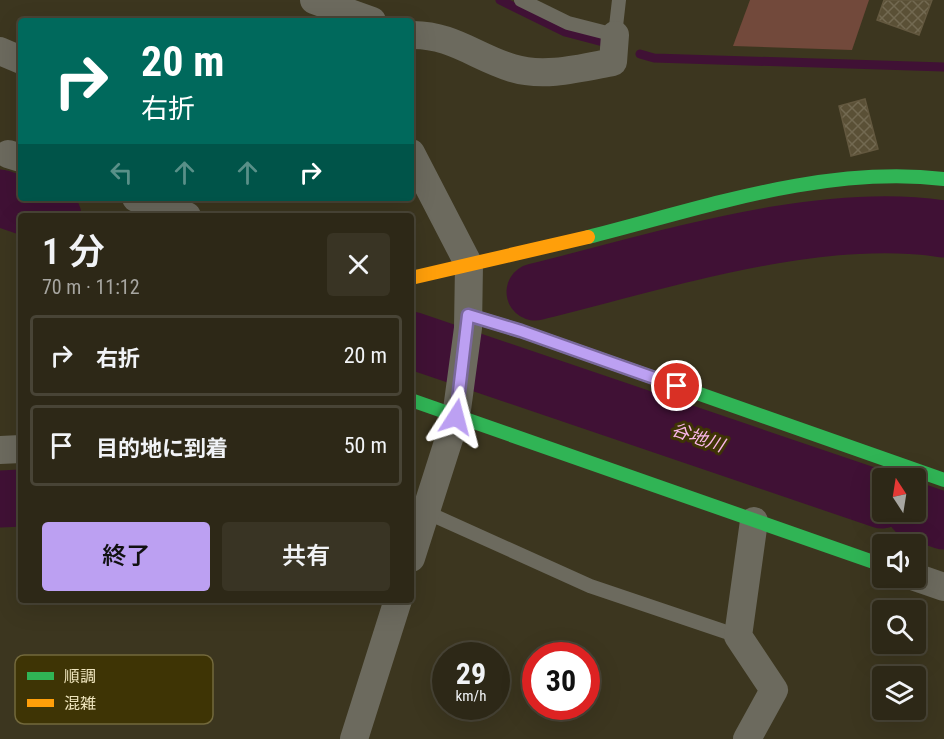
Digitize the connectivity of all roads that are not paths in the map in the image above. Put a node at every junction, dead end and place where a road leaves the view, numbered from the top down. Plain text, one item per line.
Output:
1 (315, 0) edge
2 (520, 0) edge
3 (619, 0) edge
4 (364, 18) edge
5 (414, 34) edge
6 (615, 35) junction
7 (0, 51) edge
8 (18, 59) edge
9 (414, 159) edge
10 (944, 179) edge
11 (144, 201) edge
12 (178, 213) edge
13 (469, 265) junction
14 (414, 277) edge
15 (468, 322) junction
16 (414, 401) edge
17 (458, 408) junction
18 (18, 449) edge
19 (0, 450) edge
20 (944, 480) edge
21 (426, 512) junction
22 (754, 521) junction
23 (414, 549) edge
24 (872, 562) edge
25 (926, 581) edge
26 (944, 587) edge
27 (397, 603) edge
28 (738, 636) junction
29 (354, 739) edge
30 (747, 739) edge

1 - 4 street
2 - 6 lane
3 - 6 lane
5 - 6 street
7 - 8 street
9 - 13 street
10 - 13 street
11 - 12 street
13 - 14 street
13 - 15 street
15 - 17 street
15 - 20 street
16 - 17 street
17 - 21 street
17 - 22 street
18 - 19 street
21 - 23 street
21 - 28 lane
22 - 24 street
22 - 28 street
25 - 26 street
27 - 29 street
28 - 30 street

